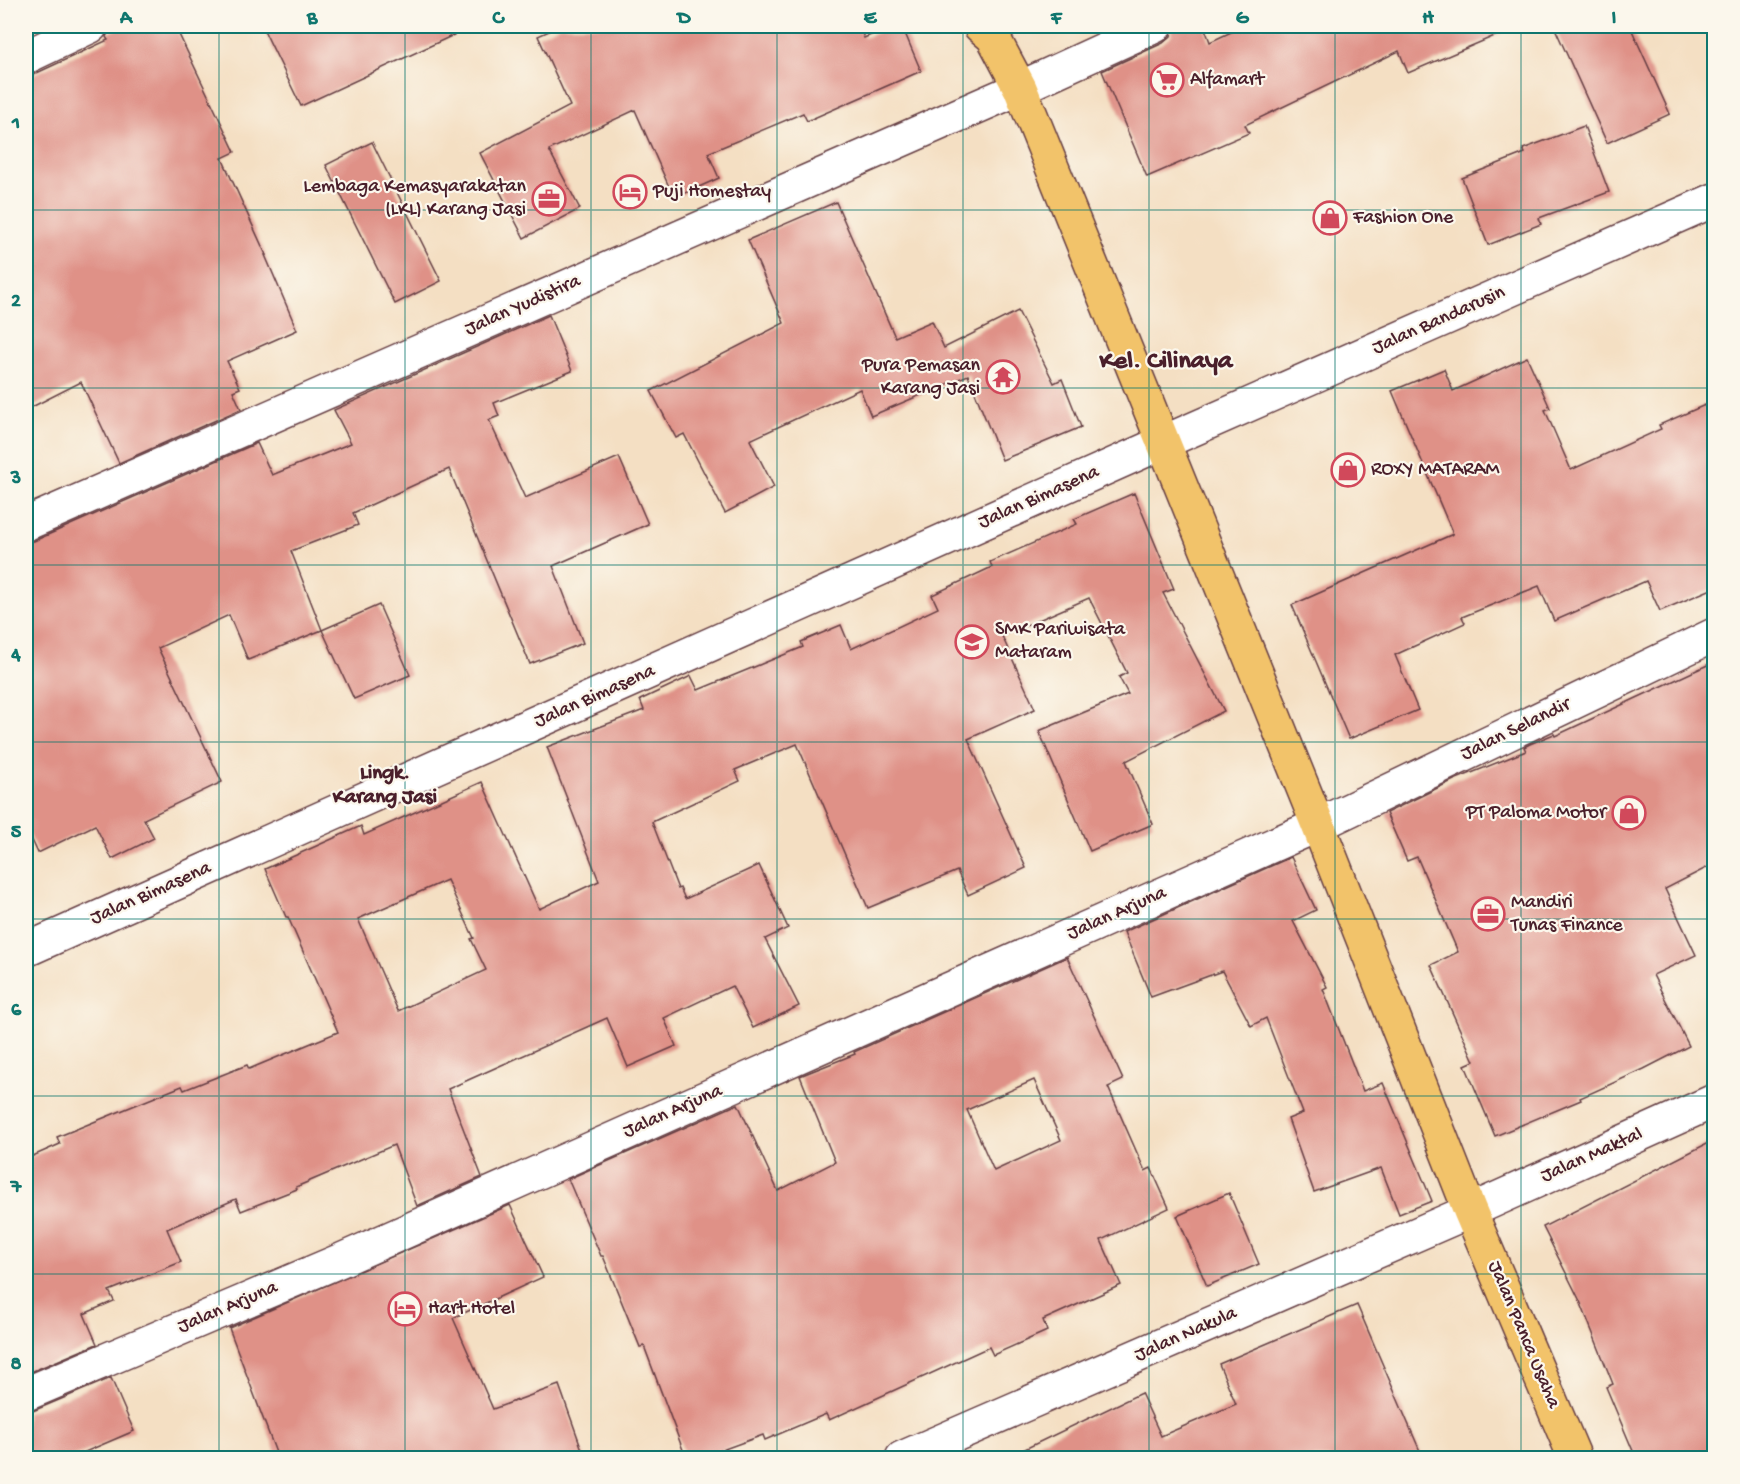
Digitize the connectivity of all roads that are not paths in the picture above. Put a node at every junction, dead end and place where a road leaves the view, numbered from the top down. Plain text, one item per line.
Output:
1 (91, 26) edge
2 (1155, 26) edge
3 (988, 29) edge
4 (26, 57) edge
5 (1020, 88) junction
6 (1714, 200) edge
7 (1164, 442) junction
8 (26, 524) edge
9 (1714, 635) edge
10 (1318, 825) junction
11 (26, 950) edge
12 (1714, 1101) edge
13 (1470, 1211) junction
14 (26, 1394) edge
15 (902, 1458) edge
16 (1575, 1458) edge

1 - 4 street
2 - 5 street, Jalan Yudistira
3 - 5 main road, Jalan Panca Usaha
5 - 7 main road, Jalan Panca Usaha
5 - 8 street, Jalan Yudistira
6 - 7 street, Jalan Bandarusin
7 - 10 main road, Jalan Panca Usaha
7 - 11 street, Jalan Bimasena
9 - 10 street, Jalan Selandir
10 - 13 main road, Jalan Panca Usaha
10 - 14 street, Jalan Arjuna
12 - 13 street, Jalan Maktal
13 - 15 street, Jalan Nakula
13 - 16 main road, Jalan Panca Usaha

